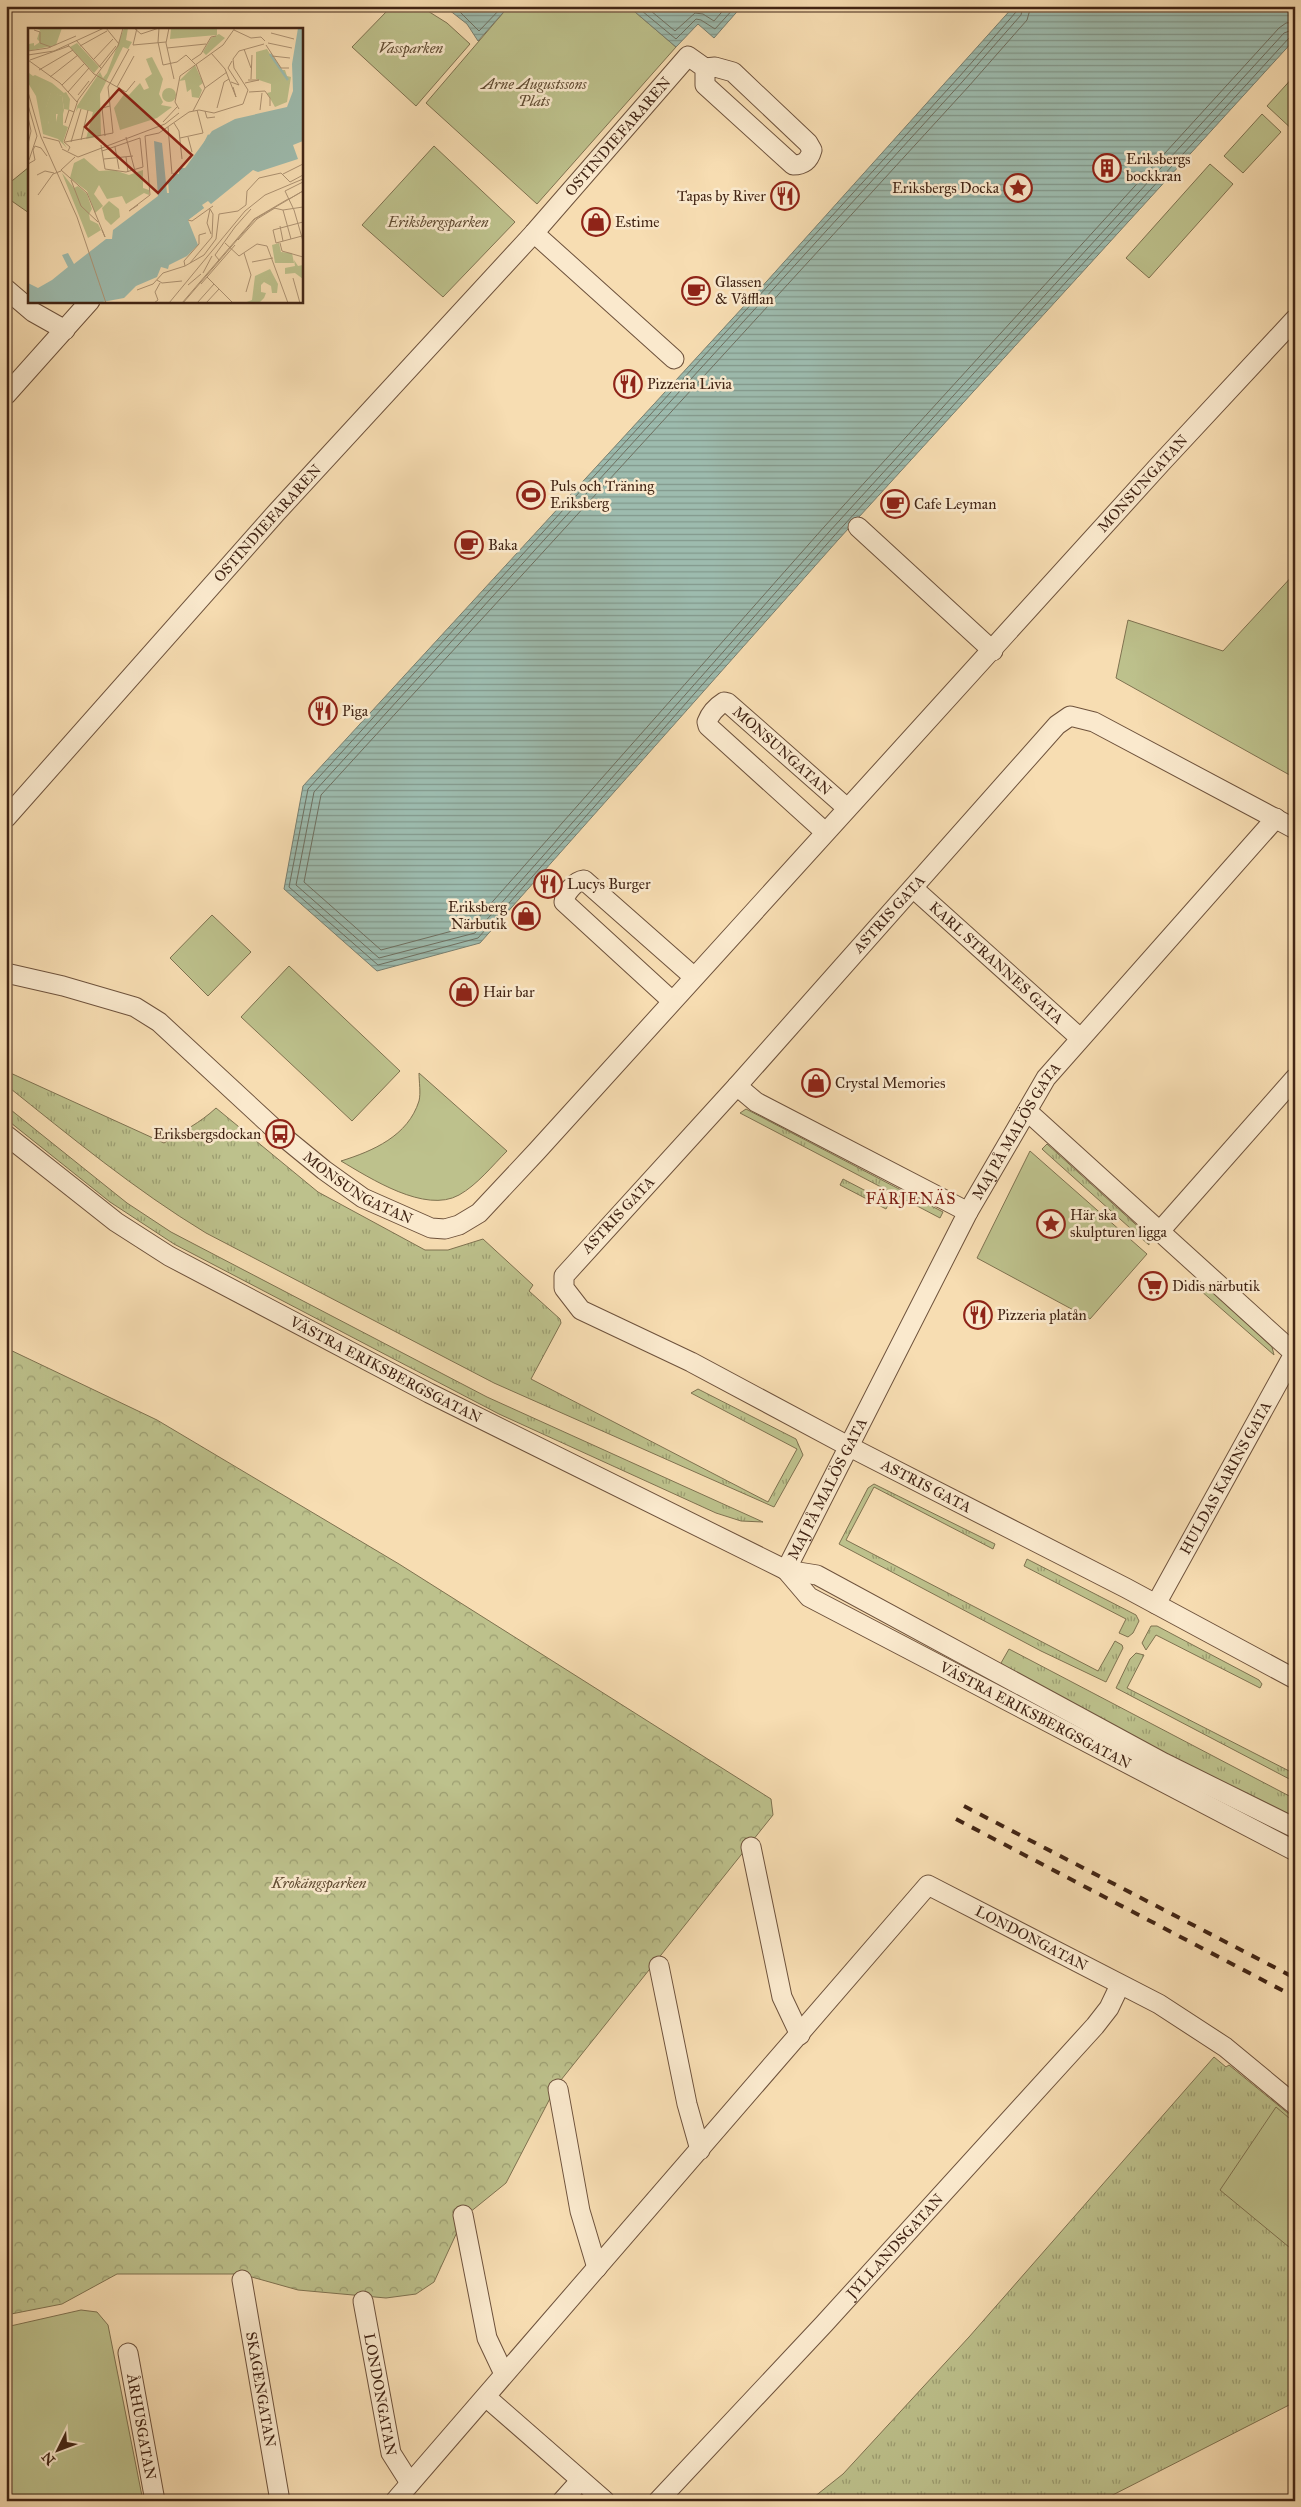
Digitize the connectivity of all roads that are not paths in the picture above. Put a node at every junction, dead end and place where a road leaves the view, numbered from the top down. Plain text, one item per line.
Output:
1 (705, 68) junction
2 (534, 233) junction
3 (6, 289) edge
4 (89, 302) edge
5 (1295, 319) edge
6 (65, 330) junction
7 (674, 358) dead end
8 (6, 395) edge
9 (858, 527) dead end
10 (993, 651) junction
11 (847, 808) junction
12 (6, 818) edge
13 (1276, 818) junction
14 (1295, 829) edge
15 (825, 832) junction
16 (913, 888) junction
17 (6, 973) edge
18 (694, 977) junction
19 (672, 1001) junction
20 (1080, 1038) junction
21 (1295, 1078) edge
22 (737, 1086) junction
23 (1027, 1111) junction
24 (6, 1135) edge
25 (968, 1212) junction
26 (1160, 1231) junction
27 (1294, 1353) edge
28 (848, 1446) junction
29 (786, 1570) junction
30 (1156, 1604) junction
31 (1295, 1679) edge
32 (1295, 1828) edge
33 (751, 1847) dead end
34 (1295, 1851) edge
35 (659, 1966) dead end
36 (1120, 1985) junction
37 (800, 2035) junction
38 (558, 2089) dead end
39 (1295, 2105) edge
40 (700, 2150) junction
41 (462, 2215) dead end
42 (597, 2268) junction
43 (242, 2280) dead end
44 (363, 2301) dead end
45 (128, 2353) dead end
46 (504, 2374) junction
47 (486, 2397) junction
48 (580, 2481) junction
49 (410, 2483) junction
50 (155, 2501) edge
51 (280, 2501) edge
52 (395, 2501) edge
53 (562, 2501) edge
54 (605, 2501) edge
55 (658, 2501) edge

1 - 1 street, OSTINDIEFARAREN
1 - 2 street, OSTINDIEFARAREN
2 - 7 street
2 - 12 street, OSTINDIEFARAREN
3 - 6 street
4 - 6 street
5 - 10 street, MONSUNGATAN
6 - 8 street
9 - 10 street
10 - 11 street, MONSUNGATAN
11 - 15 street, MONSUNGATAN
11 - 15 street, MONSUNGATAN
13 - 14 street, ASTRIS GATA
13 - 16 street, ASTRIS GATA
13 - 20 street, MAJ PÅ MALÖS GATA
15 - 18 street, MONSUNGATAN
16 - 20 street, KARL STRANNES GATA
16 - 22 street, ASTRIS GATA
17 - 19 street, MONSUNGATAN
18 - 19 street, MONSUNGATAN
18 - 19 street
20 - 23 street, MAJ PÅ MALÖS GATA
21 - 26 street
22 - 25 street
22 - 28 street, ASTRIS GATA
23 - 25 street, MAJ PÅ MALÖS GATA
23 - 26 street
24 - 29 street, VÄSTRA ERIKSBERGSGATAN
25 - 28 street, MAJ PÅ MALÖS GATA
26 - 27 street
27 - 30 street, HULDAS KARINS GATA
28 - 29 street, MAJ PÅ MALÖS GATA
28 - 30 street, ASTRIS GATA
29 - 32 street, VÄSTRA ERIKSBERGSGATAN
29 - 34 street, VÄSTRA ERIKSBERGSGATAN
30 - 31 street, ASTRIS GATA
33 - 37 street
35 - 40 street
36 - 37 street, LONDONGATAN
36 - 39 street, LONDONGATAN
36 - 55 street, JYLLANDSGATAN
37 - 40 street, LONDONGATAN
38 - 42 street
40 - 42 street, LONDONGATAN
41 - 46 street
42 - 46 street, LONDONGATAN
43 - 51 street, SKAGENGATAN
44 - 49 street, LONDONGATAN
45 - 50 street, ÅRHUSGATAN
46 - 47 street, LONDONGATAN
47 - 48 street
47 - 49 street, LONDONGATAN
48 - 53 street
48 - 54 street
49 - 52 street, LONDONGATAN

